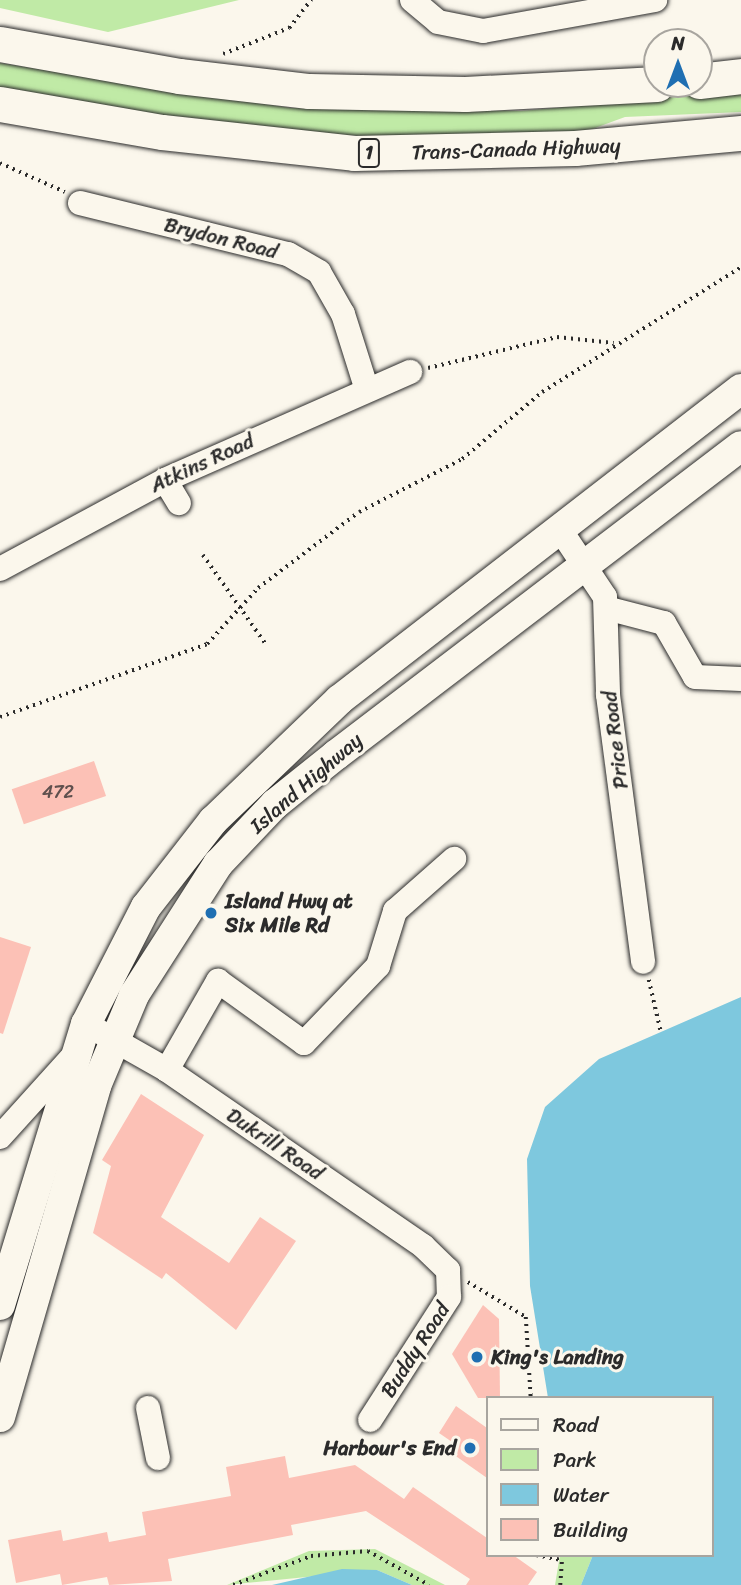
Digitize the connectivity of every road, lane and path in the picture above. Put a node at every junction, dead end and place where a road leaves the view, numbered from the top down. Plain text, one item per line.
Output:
1 (311, 0) edge
2 (412, 0) edge
3 (655, 0) edge
4 (0, 44) edge
5 (219, 55) dead end
6 (741, 76) edge
7 (713, 79) edge
8 (643, 85) edge
9 (0, 104) edge
10 (741, 133) edge
11 (0, 163) edge
12 (80, 203) joint
13 (741, 267) edge
14 (614, 343) junction
15 (410, 372) joint
16 (366, 387) junction
17 (741, 389) edge
18 (741, 446) edge
19 (165, 480) junction
20 (178, 503) dead end
21 (561, 531) junction
22 (203, 555) dead end
23 (587, 567) junction
24 (0, 569) edge
25 (606, 608) junction
26 (239, 611) junction
27 (265, 643) dead end
28 (741, 679) edge
29 (0, 717) edge
30 (454, 859) dead end
31 (643, 962) dead end
32 (650, 986) dead end
33 (86, 1024) junction
34 (661, 1032) dead end
35 (115, 1039) junction
36 (74, 1055) junction
37 (167, 1070) junction
38 (0, 1137) edge
39 (463, 1281) junction
40 (0, 1305) edge
41 (9, 1352) edge
42 (531, 1396) edge
43 (149, 1408) dead end
44 (0, 1417) edge
45 (370, 1420) dead end
46 (158, 1458) dead end
47 (562, 1557) edge
48 (233, 1585) edge
49 (429, 1585) edge
50 (561, 1585) edge

1 - 5 path
2 - 3 street
4 - 8 highway
6 - 7 highway
9 - 10 highway, Trans-Canada Highway / 1
11 - 12 path
12 - 16 street, Brydon Road
13 - 14 path
14 - 15 path
14 - 26 path
15 - 16 street, Atkins Road
16 - 19 street, Atkins Road
17 - 21 main road, Island Highway
18 - 23 main road, Island Highway
19 - 20 street
19 - 24 street, Atkins Road
21 - 23 street, Price Road
21 - 33 main road, Island Highway
22 - 26 path
23 - 25 street, Price Road
23 - 35 main road, Island Highway
25 - 28 street
25 - 31 street, Price Road
26 - 27 path
26 - 29 path
30 - 37 street
32 - 34 path
33 - 35 street, Dukrill Road
33 - 36 main road, Island Highway
35 - 37 street, Dukrill Road
35 - 41 main road, Island Highway
36 - 38 street
36 - 40 main road, Island Highway
37 - 39 street, Dukrill Road
39 - 42 path
39 - 45 street, Buddy Road
41 - 44 main road, Island Highway
43 - 46 street
47 - 50 path
48 - 49 path

